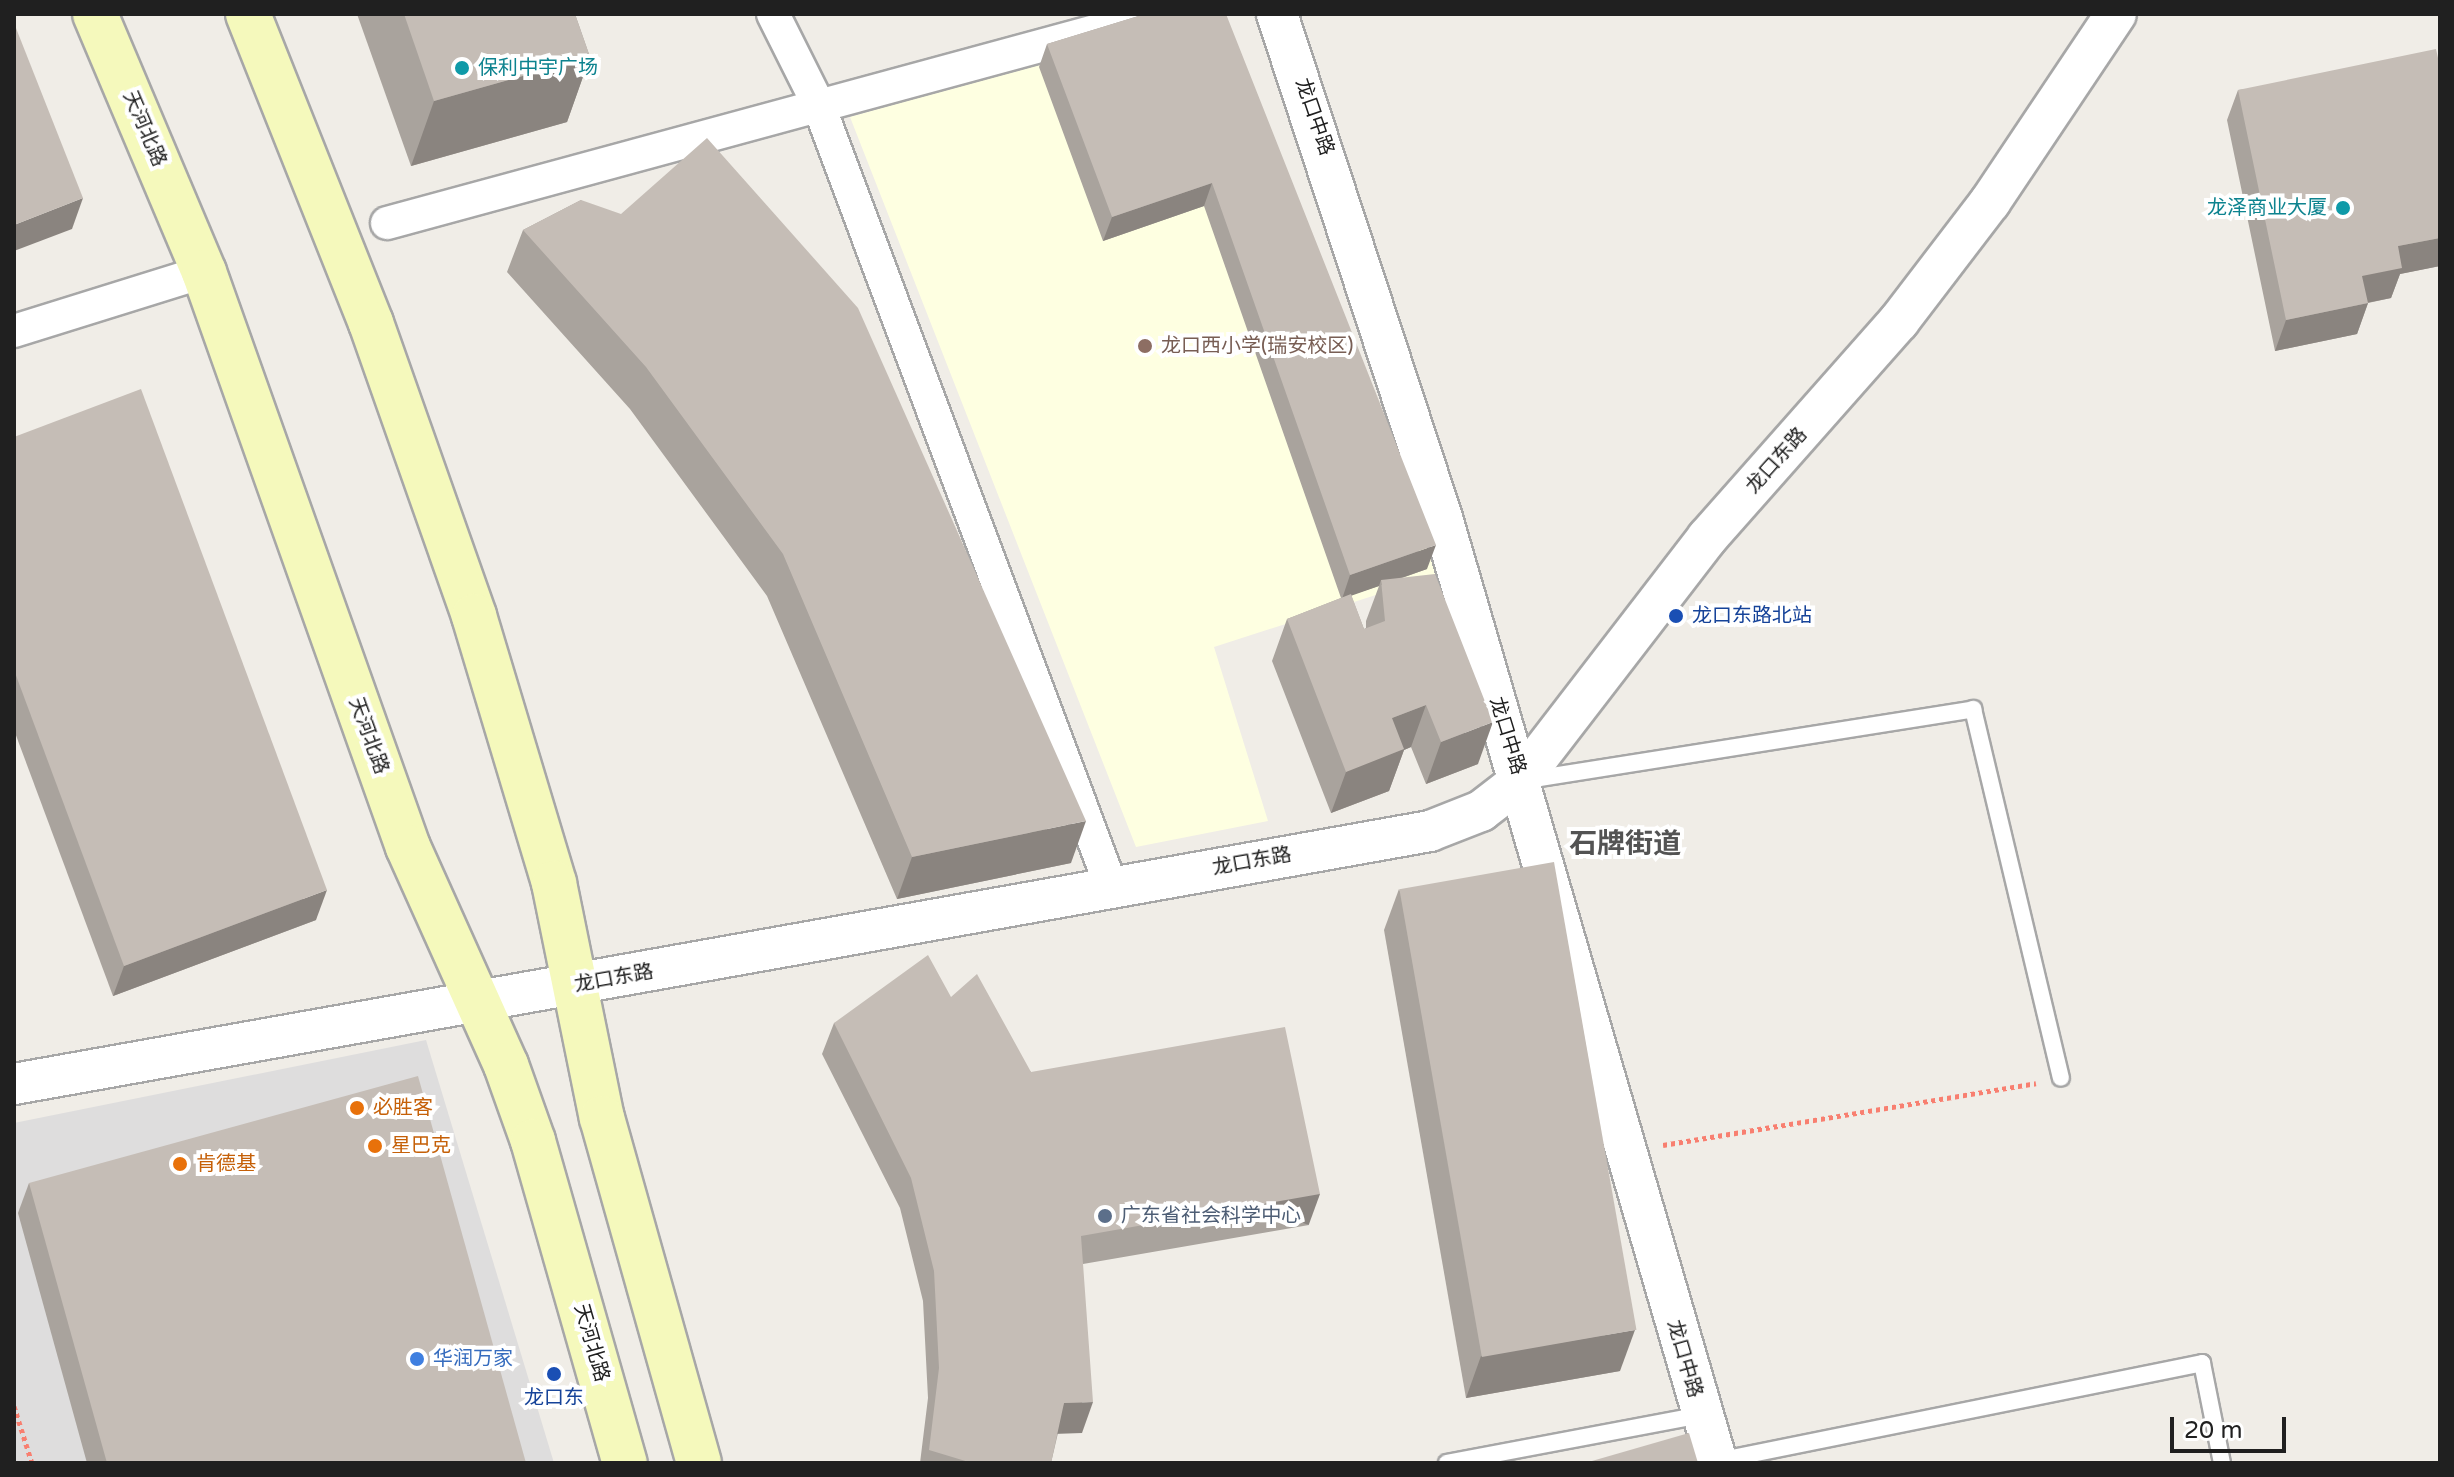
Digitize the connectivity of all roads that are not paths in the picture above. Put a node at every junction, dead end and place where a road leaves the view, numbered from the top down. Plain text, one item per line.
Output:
1 (95, 14) edge
2 (248, 14) edge
3 (773, 14) edge
4 (1158, 14) edge
5 (1277, 14) edge
6 (2116, 14) edge
7 (819, 106) junction
8 (387, 223) dead end
9 (204, 272) junction
10 (14, 331) edge
11 (1520, 781) junction
12 (1111, 886) junction
13 (575, 986) junction
14 (475, 1001) junction
15 (2061, 1078) road end
16 (14, 1084) edge
17 (1700, 1415) junction
18 (1717, 1462) edge
19 (625, 1463) edge
20 (699, 1463) edge
21 (1447, 1463) edge
22 (2222, 1463) edge

1 - 9 main road, 天河北路
2 - 13 main road
3 - 7 street
4 - 7 street
5 - 11 street, 龙口中路
6 - 11 street, 龙口东路
7 - 8 street
7 - 12 street
9 - 10 street
9 - 14 main road, 天河北路
11 - 12 street, 龙口东路
11 - 15 lane
11 - 17 street, 龙口中路
12 - 13 street, 龙口东路
13 - 14 street, 龙口东路
13 - 20 main road
14 - 16 street, 龙口东路
14 - 19 main road, 天河北路
17 - 18 street, 龙口中路
17 - 21 lane
18 - 22 lane

